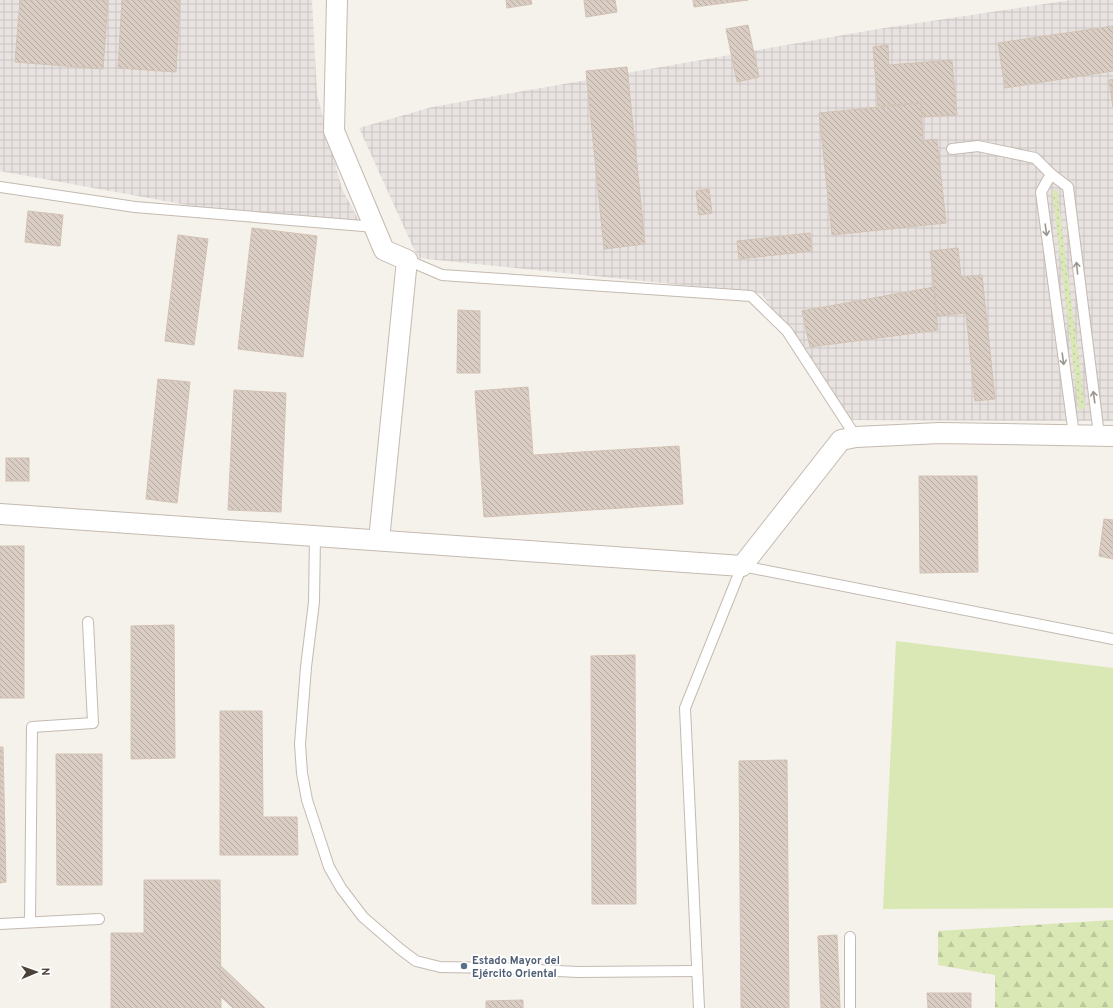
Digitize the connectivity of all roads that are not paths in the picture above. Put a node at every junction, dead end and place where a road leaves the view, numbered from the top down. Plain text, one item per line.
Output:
1 (337, 0) edge
2 (952, 149) dead end
3 (1051, 174) junction
4 (0, 187) edge
5 (375, 227) junction
6 (407, 260) junction
7 (1074, 435) junction
8 (1106, 436) edge
9 (856, 437) junction
10 (0, 514) edge
11 (315, 536) junction
12 (379, 540) junction
13 (742, 566) junction
14 (88, 622) dead end
15 (1113, 639) edge
16 (99, 919) dead end
17 (30, 922) junction
18 (0, 924) edge
19 (850, 937) dead end
20 (697, 971) junction
21 (699, 1008) edge
22 (850, 1008) edge

1 - 5 street
2 - 3 lane
3 -> 7 lane
8 -> 3 lane
4 - 5 lane
5 - 6 street
6 - 9 lane
6 - 12 street
7 - 8 street
7 - 9 street
9 - 13 street
10 - 11 street
11 - 12 street
11 - 20 lane
12 - 13 street
13 - 15 lane
13 - 20 lane
14 - 17 lane
16 - 17 lane
17 - 18 lane
19 - 22 lane
20 - 21 lane

